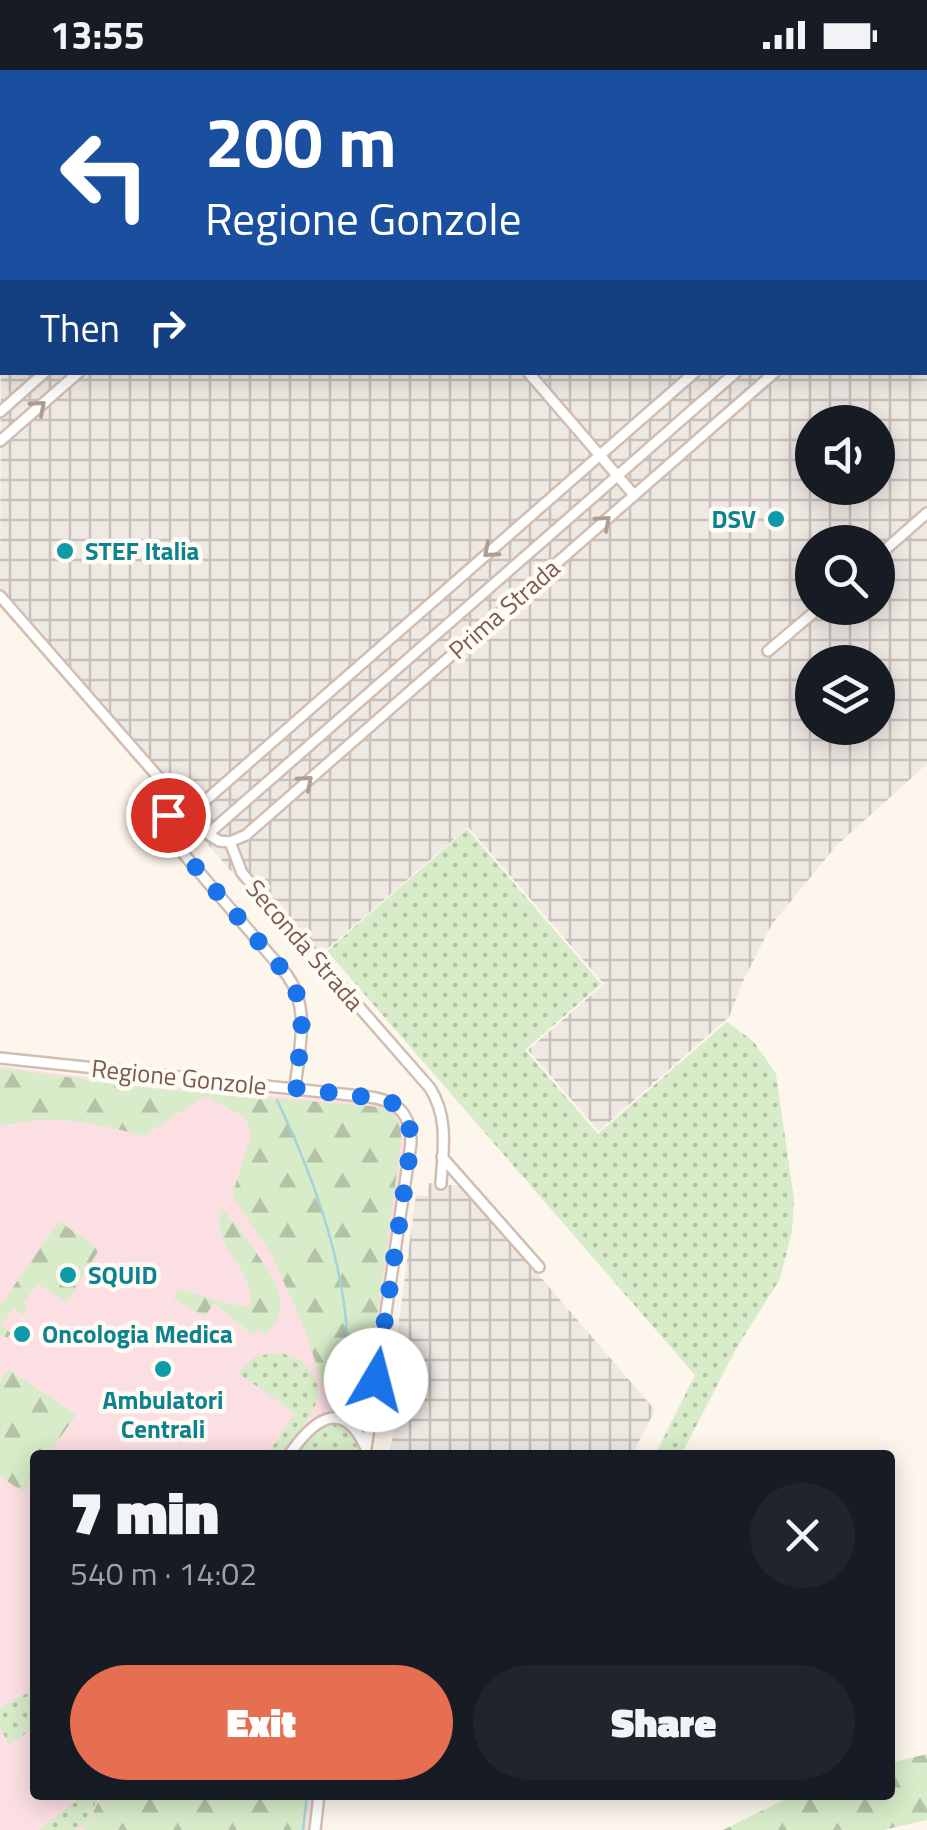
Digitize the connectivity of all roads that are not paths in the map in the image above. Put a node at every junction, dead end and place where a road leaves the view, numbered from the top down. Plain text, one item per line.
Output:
1 (42, 375) edge
2 (76, 375) edge
3 (531, 375) edge
4 (693, 375) edge
5 (733, 375) edge
6 (772, 375) edge
7 (0, 412) edge
8 (0, 441) edge
9 (600, 455) junction
10 (618, 476) junction
11 (634, 495) junction
12 (927, 513) edge
13 (895, 541) edge
14 (0, 596) edge
15 (799, 625) edge
16 (768, 652) dead end
17 (180, 802) junction
18 (190, 814) junction
19 (208, 834) junction
20 (230, 842) junction
21 (0, 1058) edge
22 (295, 1088) junction
23 (442, 1156) junction
24 (441, 1184) dead end
25 (539, 1268) dead end
26 (371, 1417) junction
27 (339, 1420) junction
28 (293, 1450) edge
29 (365, 1450) edge
30 (366, 1450) edge
31 (318, 1800) edge
32 (314, 1830) edge

1 - 7 street
8 -> 2 street
3 - 9 street
4 - 9 street, Prima Strada
5 - 10 street, Prima Strada
6 - 11 street, Prima Strada
9 - 10 street
9 -> 18 street, Prima Strada
10 - 11 street
10 - 19 street, Prima Strada
20 -> 11 street, Prima Strada
12 - 13 street
14 - 17 street
15 - 16 street
17 - 18 street
17 - 22 street
18 - 19 street
19 - 20 street
20 - 23 street, Seconda Strada
21 - 22 street, Regione Gonzole
22 - 26 street, Regione Gonzole
23 - 24 street, Seconda Strada
23 - 25 street
26 - 27 street
26 - 30 street, Regione Gonzole
27 - 28 street
27 - 29 street, Regione Gonzole
31 - 32 street

